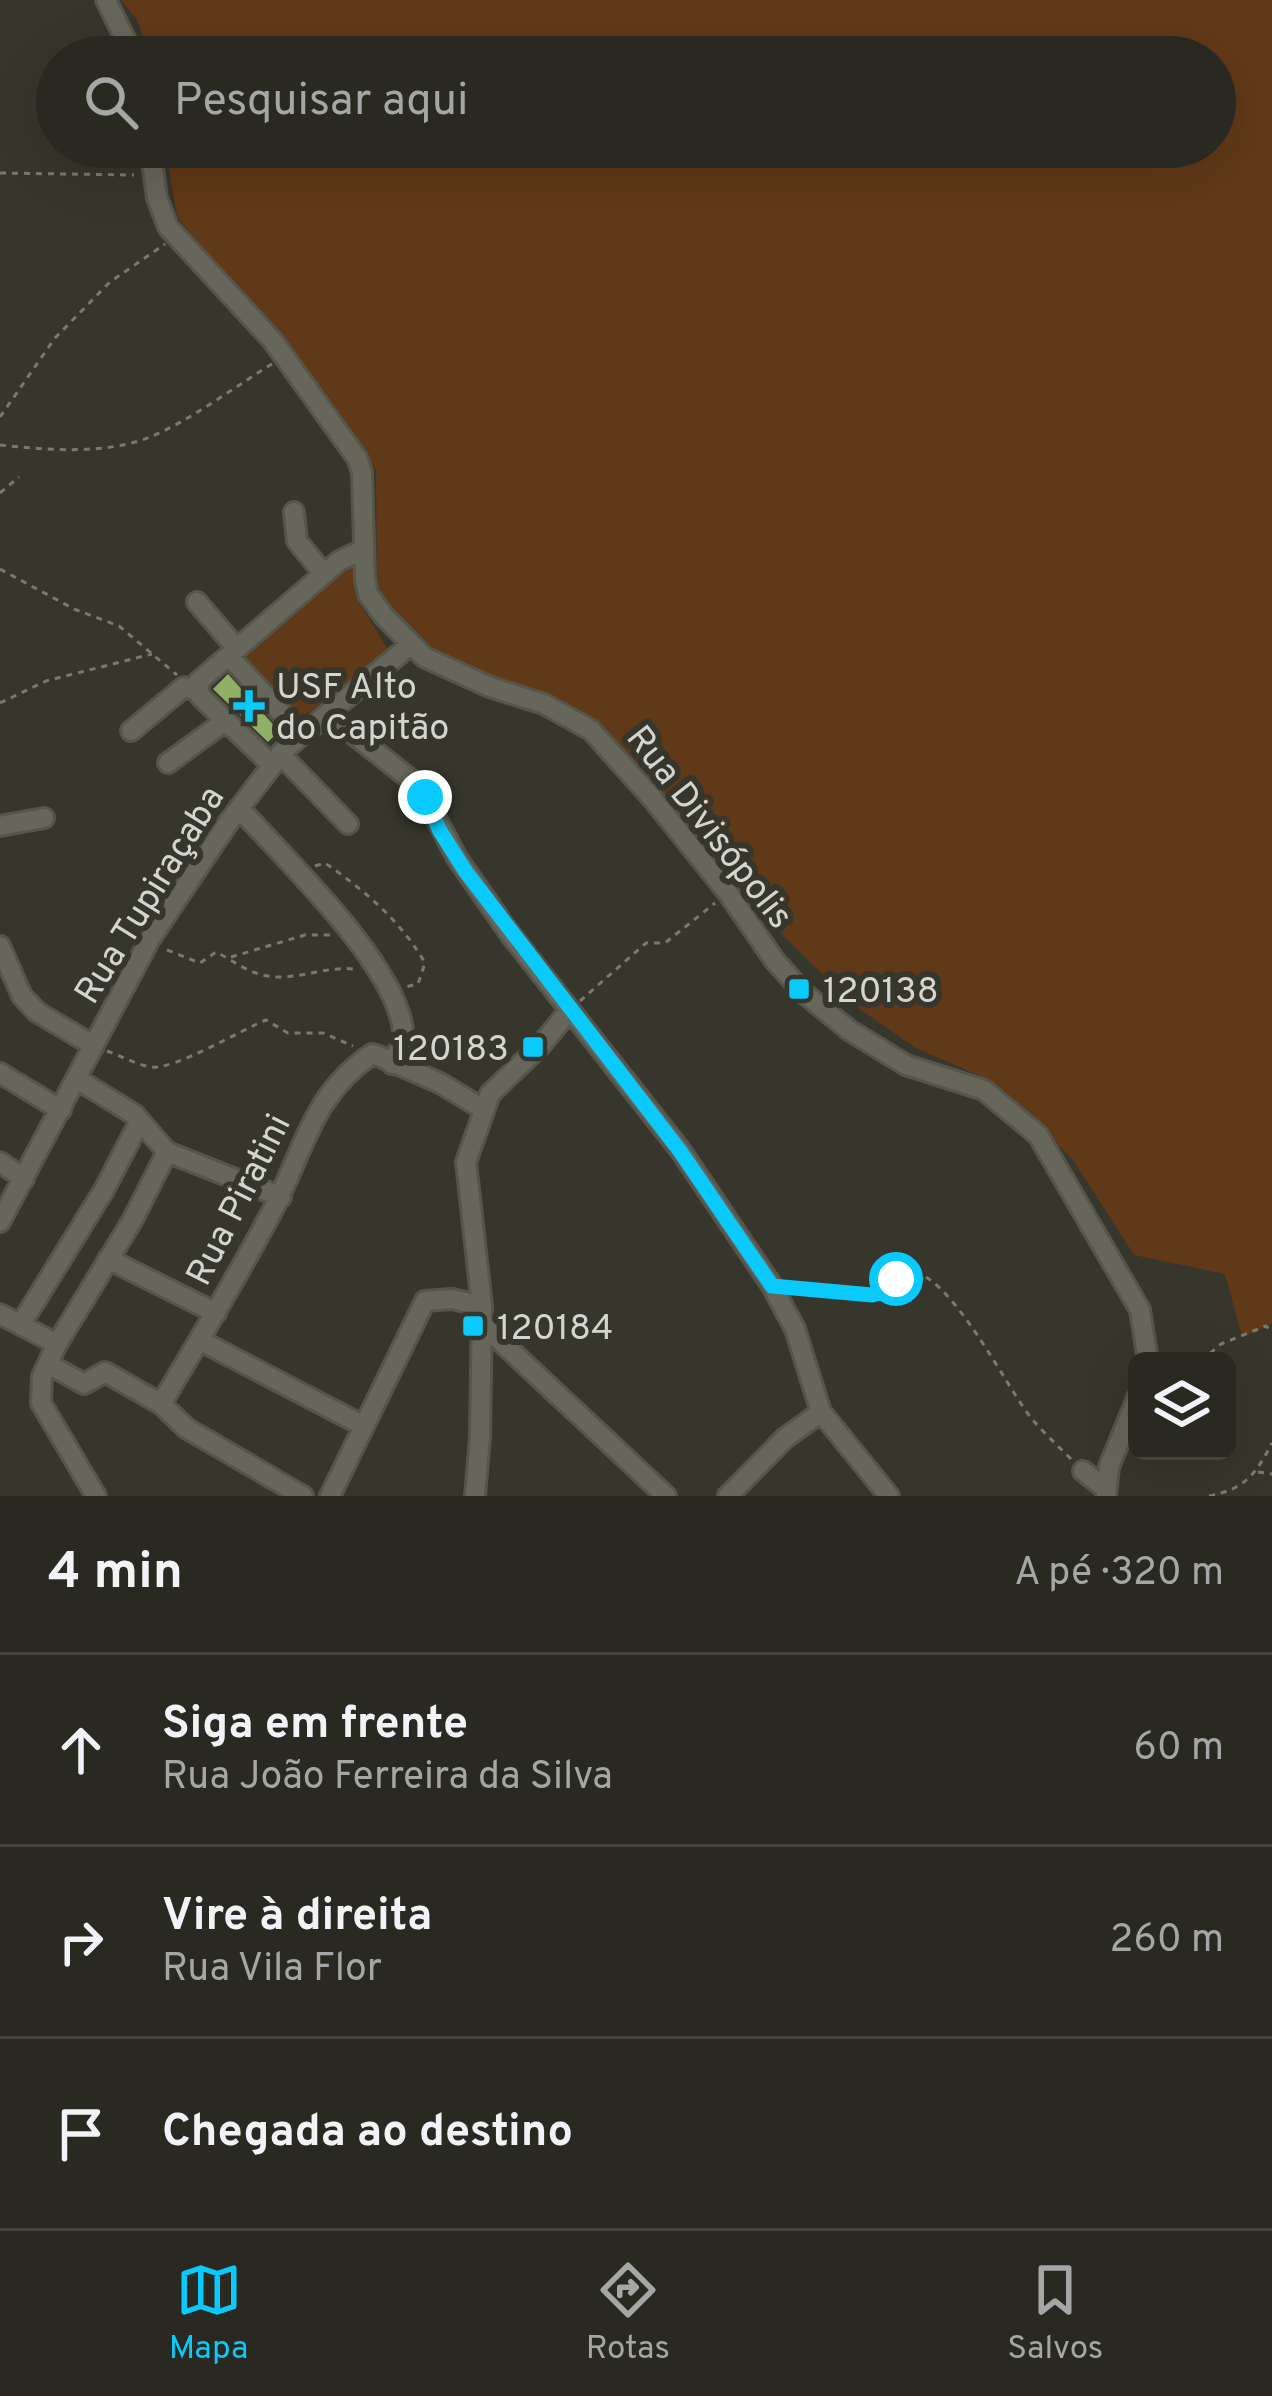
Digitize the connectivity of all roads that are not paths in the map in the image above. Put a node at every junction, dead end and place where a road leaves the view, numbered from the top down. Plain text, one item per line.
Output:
1 (106, 0) edge
2 (124, 36) edge
3 (153, 168) edge
4 (294, 512) dead end
5 (362, 550) junction
6 (324, 574) junction
7 (197, 602) dead end
8 (409, 646) junction
9 (233, 652) junction
10 (198, 686) junction
11 (329, 715) junction
12 (224, 722) junction
13 (130, 731) dead end
14 (301, 735) junction
15 (276, 759) junction
16 (168, 763) dead end
17 (239, 808) junction
18 (44, 818) dead end
19 (348, 824) dead end
20 (0, 826) edge
21 (0, 946) edge
22 (570, 1010) junction
23 (94, 1046) junction
24 (392, 1064) junction
25 (0, 1073) edge
26 (77, 1079) junction
27 (483, 1109) junction
28 (61, 1110) junction
29 (140, 1121) junction
30 (167, 1152) junction
31 (0, 1162) edge
32 (25, 1178) junction
33 (280, 1197) junction
34 (0, 1222) edge
35 (108, 1259) junction
36 (216, 1313) junction
37 (0, 1314) edge
38 (481, 1314) junction
39 (21, 1324) junction
40 (199, 1340) junction
41 (57, 1344) junction
42 (1147, 1352) edge
43 (48, 1364) junction
44 (161, 1404) junction
45 (821, 1412) junction
46 (1128, 1418) edge
47 (362, 1425) junction
48 (1083, 1471) road end
49 (1106, 1493) edge
50 (96, 1496) edge
51 (303, 1496) edge
52 (330, 1496) edge
53 (475, 1496) edge
54 (666, 1496) edge
55 (728, 1496) edge
56 (889, 1496) edge

1 - 2 street
3 - 5 street, Rua Divisópolis
4 - 6 street
5 - 6 street
5 - 8 street, Rua Divisópolis
6 - 9 street
7 - 9 street
8 - 11 street, Rua Tupiraçaba
8 - 42 street, Rua Divisópolis
9 - 10 street
9 - 14 street
10 - 12 street
10 - 13 street
11 - 14 street, Rua Tupiraçaba
11 - 22 street
12 - 15 street
12 - 16 street
14 - 15 street, Rua Tupiraçaba
15 - 17 street, Rua Tupiraçaba
15 - 19 street
17 - 23 street, Rua Tupiraçaba
17 - 24 street
18 - 20 street
21 - 23 street
22 - 27 street
22 - 45 street
23 - 26 street, Rua Tupiraçaba
24 - 27 street
24 - 33 street, Rua Piratini
25 - 28 street
26 - 28 street, Rua Tupiraçaba
26 - 29 street
27 - 38 street
28 - 32 street, Rua Tupiraçaba
29 - 30 street
29 - 39 street
30 - 33 street
30 - 35 street
31 - 32 street
32 - 34 street, Rua Tupiraçaba
33 - 36 street, Rua Piratini
35 - 36 street
35 - 41 street
36 - 40 street, Rua Piratini
37 - 39 street
38 - 47 street
38 - 53 street
38 - 54 street
39 - 41 street
40 - 44 street, Rua Piratini
40 - 47 street
41 - 43 street
43 - 44 street
43 - 50 street
44 - 51 street
45 - 55 street
45 - 56 street
46 - 49 street
47 - 52 street
48 - 49 street

